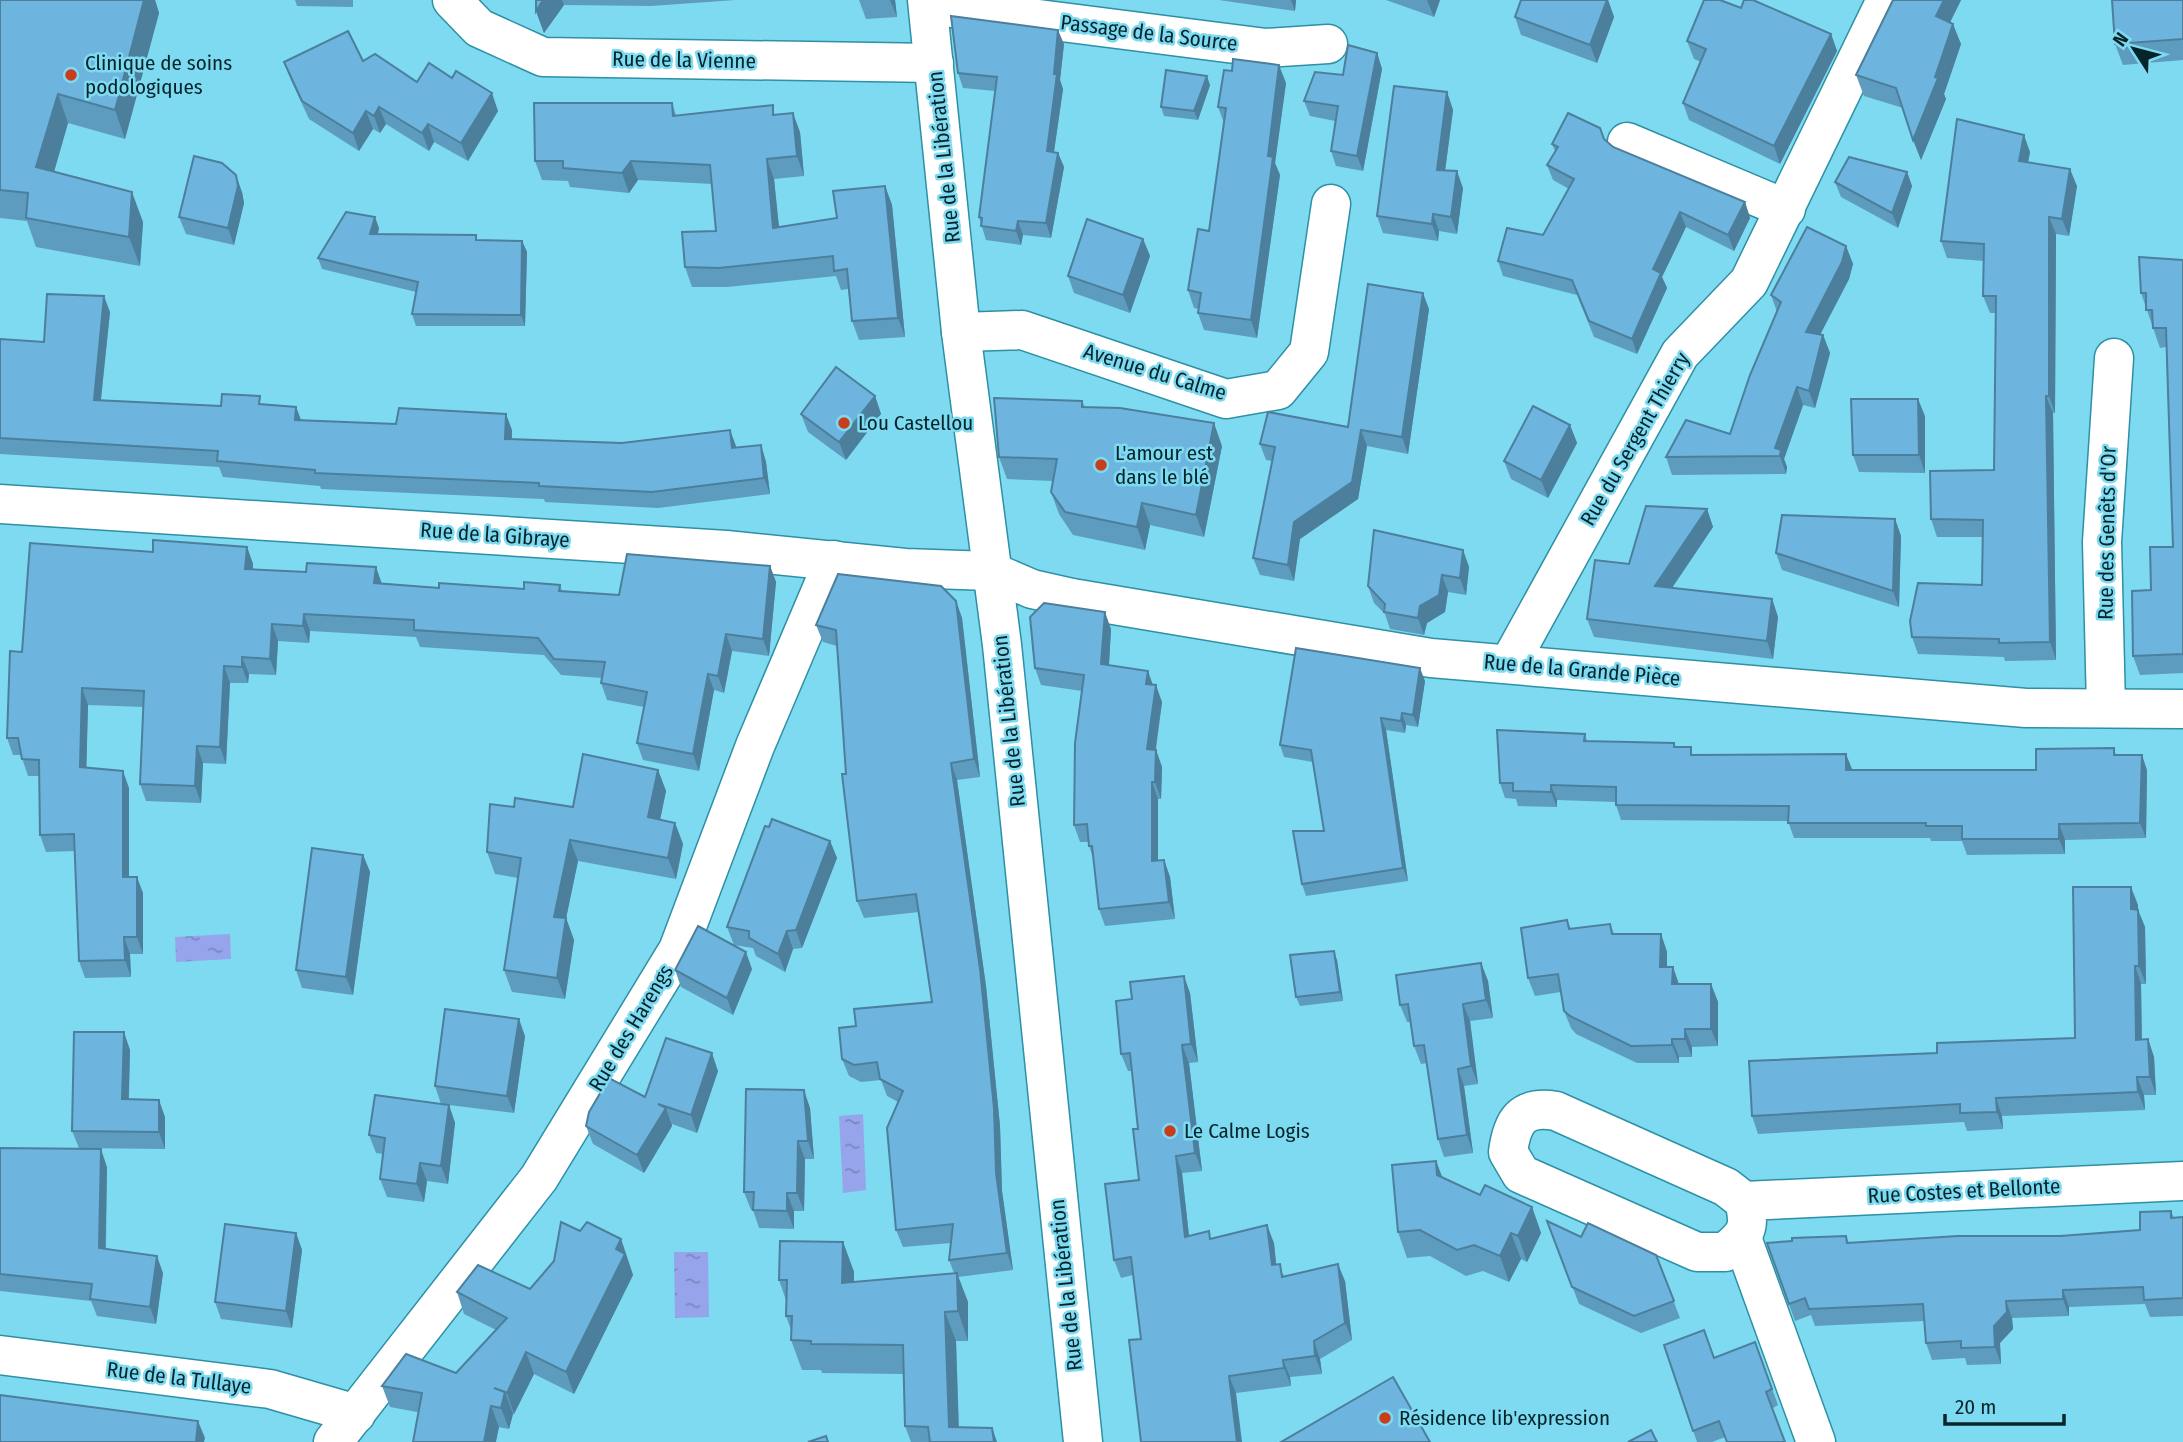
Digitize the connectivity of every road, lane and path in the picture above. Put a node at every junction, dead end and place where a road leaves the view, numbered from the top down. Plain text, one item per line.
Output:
1 (452, 0) edge
2 (1886, 0) edge
3 (927, 2) edge
4 (1328, 44) dead end
5 (934, 63) junction
6 (1627, 142) dead end
7 (1331, 204) dead end
8 (1786, 209) junction
9 (961, 331) junction
10 (2114, 358) dead end
11 (0, 504) edge
12 (834, 560) junction
13 (990, 571) junction
14 (1509, 664) junction
15 (2106, 708) junction
16 (2183, 709) edge
17 (2183, 1181) edge
18 (1744, 1201) junction
19 (1742, 1238) junction
20 (0, 1355) edge
21 (344, 1428) edge
22 (1083, 1442) edge
23 (1816, 1442) edge

1 - 5 street, Rue de la Vienne
2 - 8 street, Rue du Sergent Thierry
3 - 4 street, Passage de la Source
3 - 5 street, Rue de la Libération
5 - 9 street, Rue de la Libération
6 - 8 street
7 - 9 street, Avenue du Calme
8 - 14 street, Rue du Sergent Thierry
9 - 13 street, Rue de la Libération
10 - 15 street, Rue des Genêts d'Or
11 - 12 street, Rue de la Gibraye
12 - 13 street, Rue de la Gibraye
12 - 21 street, Rue des Harengs
13 - 14 street, Rue de la Grande Pièce
13 - 22 street, Rue de la Libération
14 - 15 street, Rue de la Grande Pièce
15 - 16 street, Rue de la Grande Pièce
17 - 18 street, Rue Costes et Bellonte
18 - 19 street
18 - 19 street
19 - 23 street
20 - 21 street, Rue de la Tullaye

